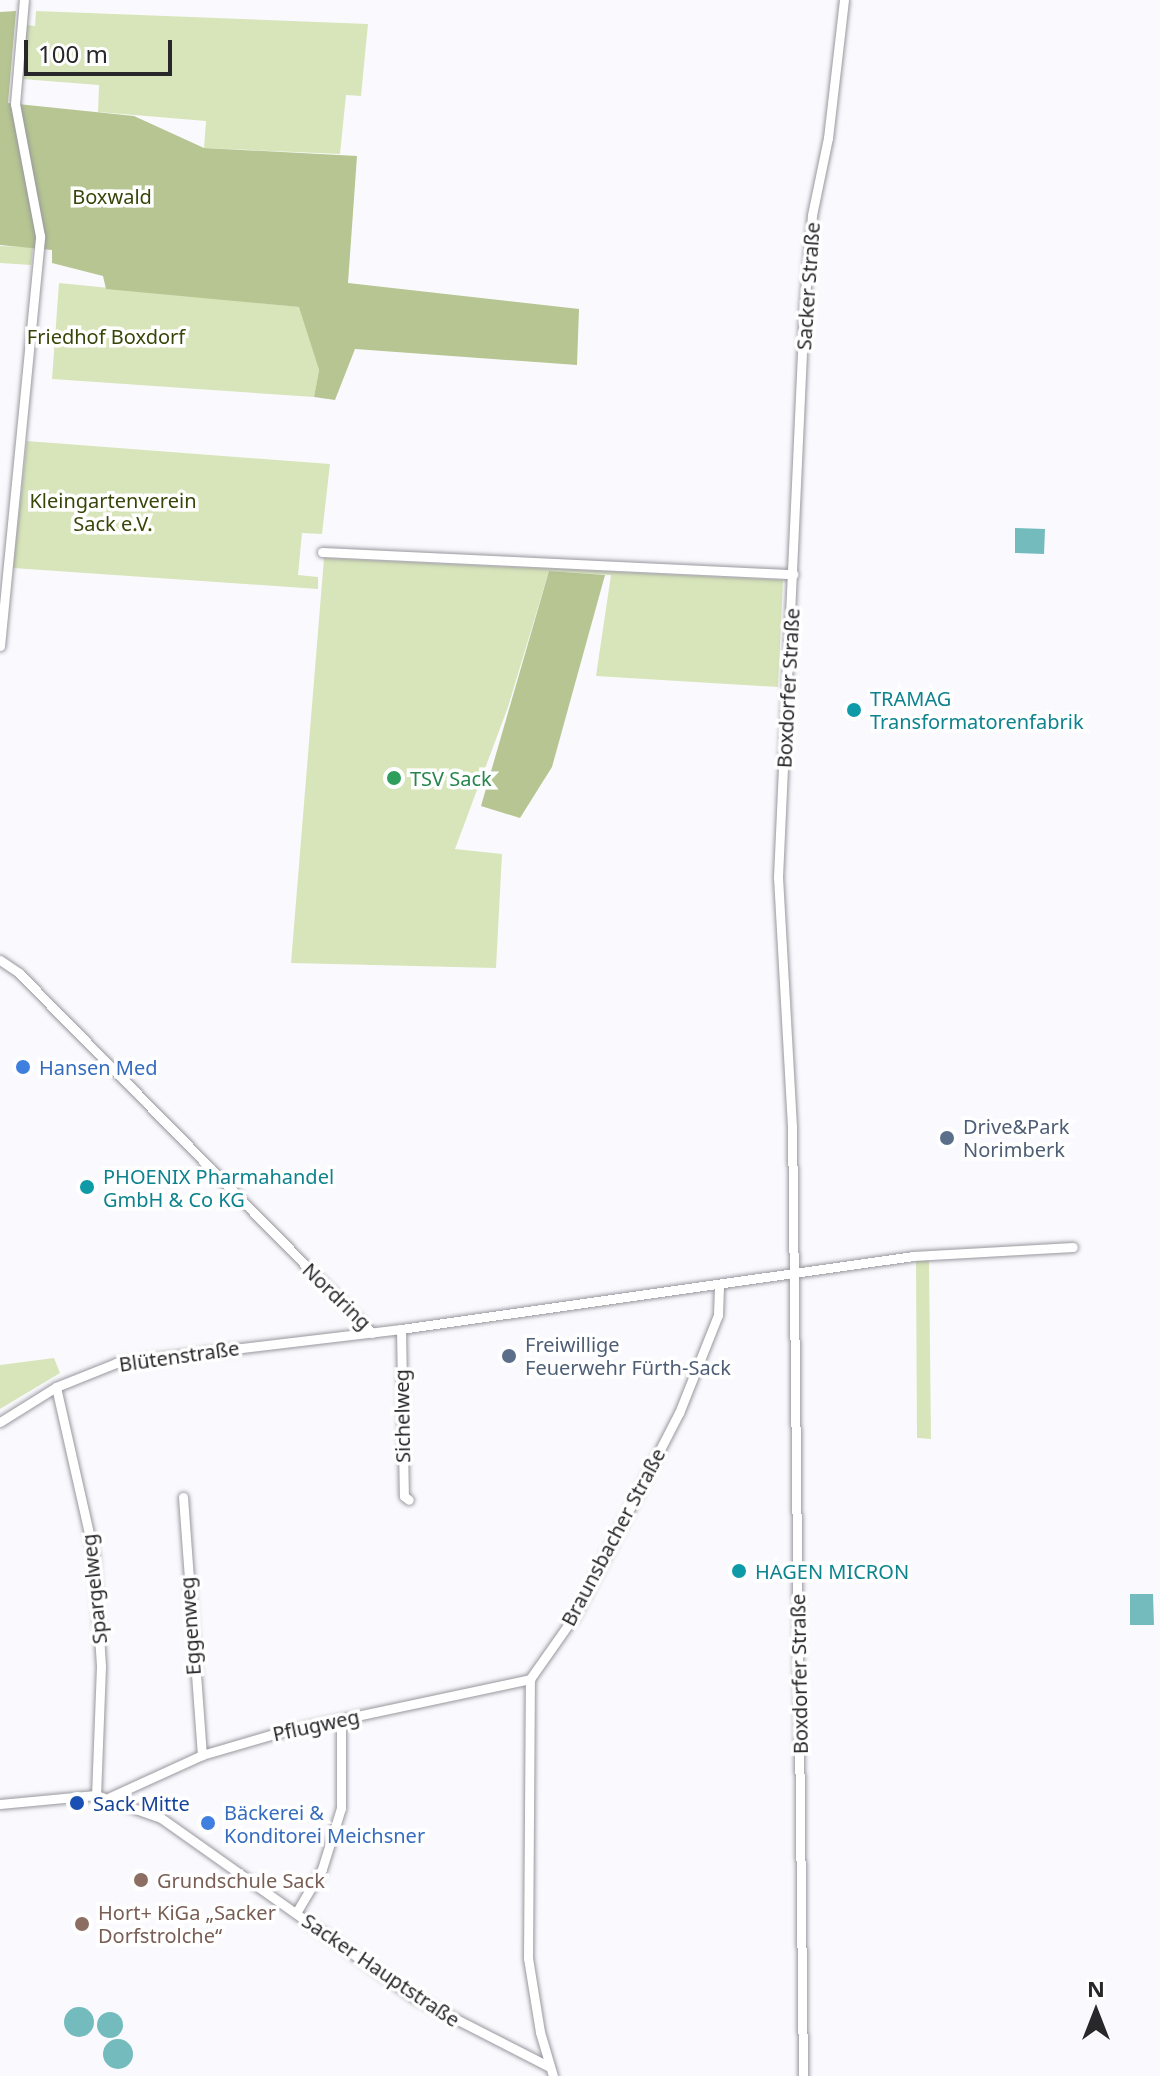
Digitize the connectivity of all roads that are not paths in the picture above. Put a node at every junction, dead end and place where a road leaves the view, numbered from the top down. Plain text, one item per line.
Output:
1 (24, 0) edge
2 (844, 0) edge
3 (322, 552) dead end
4 (793, 574) junction
5 (0, 646) edge
6 (0, 960) edge
7 (1073, 1247) dead end
8 (794, 1273) junction
9 (719, 1284) junction
10 (401, 1329) junction
11 (372, 1333) junction
12 (56, 1387) junction
13 (0, 1422) edge
14 (183, 1497) dead end
15 (409, 1500) dead end
16 (530, 1679) junction
17 (341, 1721) junction
18 (202, 1755) junction
19 (96, 1795) junction
20 (110, 1797) junction
21 (0, 1804) edge
22 (296, 1913) junction
23 (548, 2066) junction
24 (553, 2076) edge
25 (803, 2076) edge

1 - 5 street
2 - 4 street, Sacker Straße
3 - 4 street
4 - 8 street, Boxdorfer Straße
6 - 11 street, Nordring
7 - 8 street
8 - 9 street, Nordring
8 - 25 street, Boxdorfer Straße
9 - 10 street, Nordring
9 - 16 street, Braunsbacher Straße
10 - 11 street, Nordring
10 - 15 street, Sichelweg
11 - 12 street, Blütenstraße
12 - 13 street, Blütenstraße
12 - 19 street, Spargelweg
14 - 18 street, Eggenweg
16 - 17 street, Pflugweg
16 - 23 street
17 - 18 street, Pflugweg
17 - 22 street
18 - 20 street, Pflugweg
19 - 20 street, Sacker Hauptstraße
19 - 21 street, Sacker Hauptstraße
20 - 22 street, Sacker Hauptstraße
22 - 23 street, Sacker Hauptstraße
23 - 24 street

